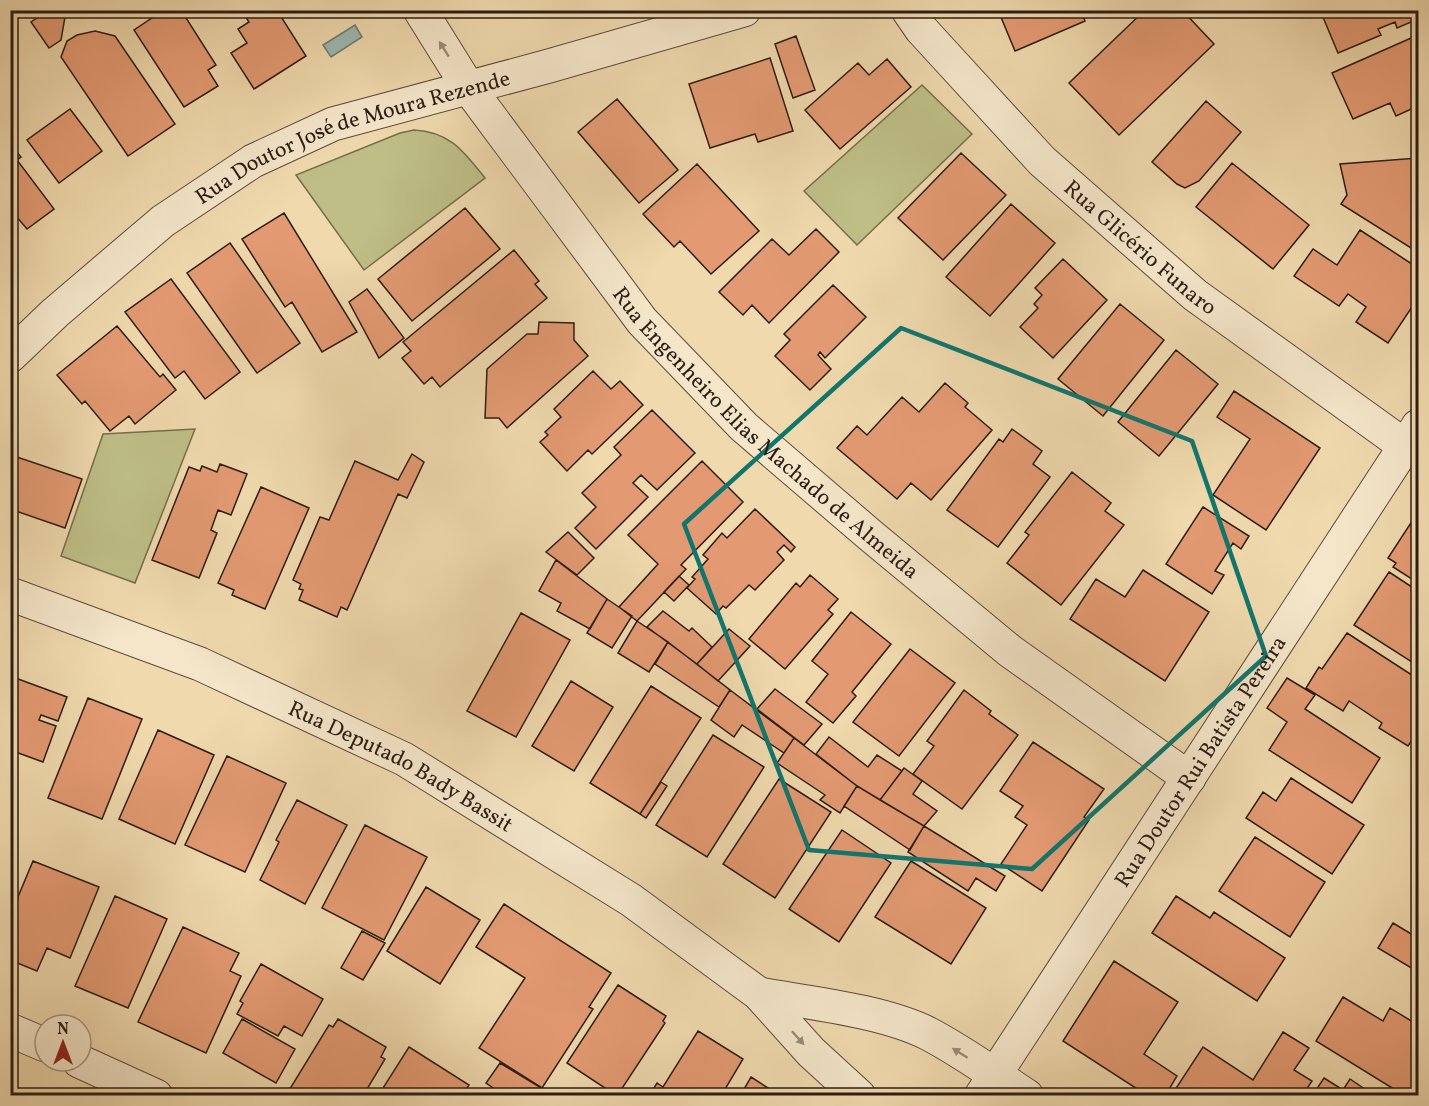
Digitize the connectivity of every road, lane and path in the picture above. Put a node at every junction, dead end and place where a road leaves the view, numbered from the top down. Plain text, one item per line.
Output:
1 (420, 10) edge
2 (744, 10) edge
3 (908, 10) edge
4 (468, 87) junction
5 (10, 356) edge
6 (1412, 436) edge
7 (10, 594) edge
8 (1189, 778) junction
9 (759, 994) junction
10 (10, 1030) edge
11 (33, 1041) edge
12 (93, 1067) edge
13 (988, 1085) edge
14 (156, 1095) edge
15 (859, 1095) edge
16 (1027, 1095) edge

4 -> 1 street, Rua Engenheiro Elias Machado de Almeida
2 - 4 street, Rua Doutor José de Moura Rezende
3 - 6 street, Rua Glicério Funaro
4 - 5 street, Rua Doutor José de Moura Rezende
4 - 8 street, Rua Engenheiro Elias Machado de Almeida
6 - 8 street, Rua Doutor Rui Batista Pereira
7 - 9 street, Rua Deputado Bady Bassit
8 - 13 street, Rua Doutor Rui Batista Pereira
13 -> 9 street, Rua Deputado Bady Bassit
9 -> 15 street, Rua Deputado Bady Bassit
10 - 11 street
12 - 14 street
13 - 16 street, Rua Deputado Bady Bassit

